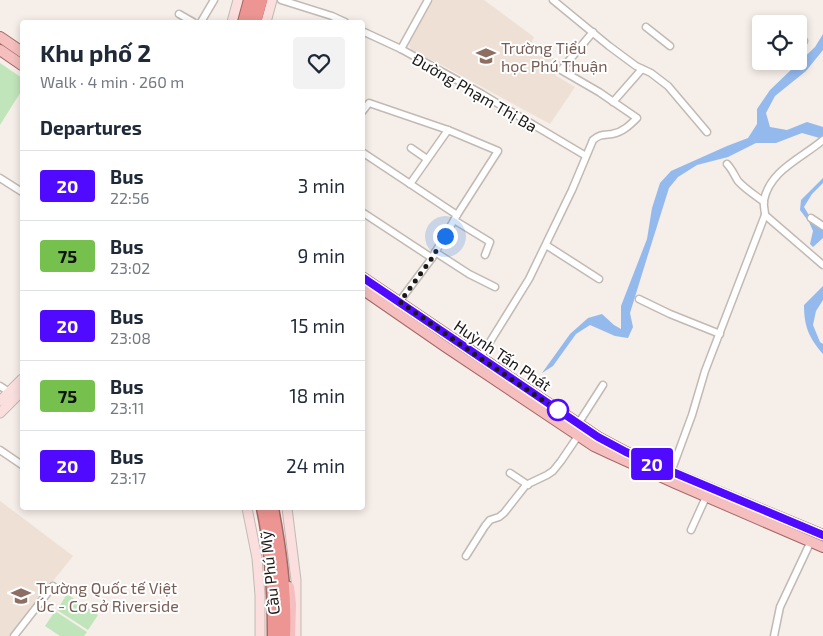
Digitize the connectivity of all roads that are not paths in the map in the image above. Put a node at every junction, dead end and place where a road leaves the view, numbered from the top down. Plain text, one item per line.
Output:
1 (214, 0) edge
2 (238, 0) edge
3 (248, 0) edge
4 (261, 0) edge
5 (266, 0) edge
6 (272, 0) edge
7 (281, 0) edge
8 (428, 0) edge
9 (553, 0) edge
10 (179, 14) dead end
11 (190, 20) edge
12 (202, 20) edge
13 (233, 20) edge
14 (243, 20) edge
15 (256, 20) edge
16 (260, 20) edge
17 (267, 20) edge
18 (341, 20) edge
19 (646, 27) dead end
20 (365, 32) edge
21 (593, 32) junction
22 (0, 37) edge
23 (670, 46) dead end
24 (401, 49) junction
25 (9, 52) edge
26 (20, 63) edge
27 (642, 70) junction
28 (614, 102) junction
29 (365, 108) edge
30 (448, 130) junction
31 (707, 132) dead end
32 (823, 141) edge
33 (411, 148) dead end
34 (365, 154) edge
35 (586, 156) junction
36 (427, 159) junction
37 (727, 164) dead end
38 (0, 178) edge
39 (410, 184) junction
40 (20, 191) edge
41 (764, 202) junction
42 (365, 214) edge
43 (765, 215) junction
44 (456, 218) junction
45 (810, 218) dead end
46 (823, 226) edge
47 (546, 245) junction
48 (434, 255) junction
49 (485, 255) dead end
50 (823, 265) edge
51 (365, 279) edge
52 (599, 279) dead end
53 (495, 288) dead end
54 (365, 291) edge
55 (639, 299) dead end
56 (400, 302) junction
57 (393, 310) junction
58 (720, 334) junction
59 (480, 358) junction
60 (494, 373) junction
61 (20, 381) edge
62 (603, 385) dead end
63 (0, 386) edge
64 (9, 392) junction
65 (20, 393) edge
66 (0, 401) edge
67 (0, 413) edge
68 (578, 424) junction
69 (578, 436) junction
70 (0, 450) edge
71 (20, 464) edge
72 (510, 473) dead end
73 (675, 477) junction
74 (528, 485) junction
75 (706, 497) junction
76 (247, 510) edge
77 (262, 510) edge
78 (272, 510) edge
79 (278, 510) edge
80 (288, 511) edge
81 (691, 530) dead end
82 (812, 531) junction
83 (823, 535) edge
84 (811, 542) junction
85 (823, 547) edge
86 (466, 556) dead end
87 (53, 586) dead end
88 (14, 636) edge
89 (260, 636) edge
90 (273, 636) edge
91 (284, 636) edge
92 (290, 636) edge
93 (296, 636) edge
94 (774, 636) edge

1 - 12 street
2 - 13 street
3 - 14 highway
4 - 15 highway
5 - 16 main road
6 - 17 street
7 - 18 street
8 - 24 street
9 - 21 street
10 - 11 street
19 - 23 street
20 - 24 street, Đường Phạm Thị Ba
21 - 27 street
21 - 28 street
22 - 25 main road
24 - 35 street, Đường Phạm Thị Ba
25 - 26 main road
27 - 28 street
27 - 31 street
28 - 35 street
29 - 30 street
30 - 36 street
30 - 44 street
32 - 41 street
33 - 36 street
34 - 39 street
35 - 47 street
36 - 39 street
37 - 41 street
38 - 40 street
39 - 44 street
41 - 43 street
42 - 48 street
43 - 50 street
43 - 58 street
44 - 48 street
44 - 49 street
45 - 46 street
47 - 52 street
47 - 59 street
48 - 53 street
48 - 56 street
51 - 56 main road, Huỳnh Tấn Phát
54 - 57 main road, Huỳnh Tấn Phát
55 - 58 street
56 - 57 street
56 - 59 main road, Huỳnh Tấn Phát
57 - 60 main road, Huỳnh Tấn Phát
58 - 73 street
59 - 60 main road, Huỳnh Tấn Phát
60 - 68 main road, Huỳnh Tấn Phát
60 - 69 main road, Huỳnh Tấn Phát
61 - 64 street
62 - 68 street
63 - 64 street
64 - 66 street
65 - 67 street
68 - 73 main road, Huỳnh Tấn Phát
69 - 73 main road, Huỳnh Tấn Phát
69 - 74 street
70 - 71 street
72 - 74 street
73 - 75 main road, Huỳnh Tấn Phát
73 - 82 main road, Huỳnh Tấn Phát
74 - 86 street
75 - 81 street
75 - 84 main road, Huỳnh Tấn Phát
76 - 89 street
77 - 90 highway, Cầu Phú Mỹ
78 - 91 highway, Cầu Phú Mỹ
79 - 92 main road, Cầu Phú Mỹ
80 - 93 street
82 - 83 main road, Huỳnh Tấn Phát
82 - 84 main road
84 - 85 main road, Huỳnh Tấn Phát
84 - 94 street
87 - 88 street

